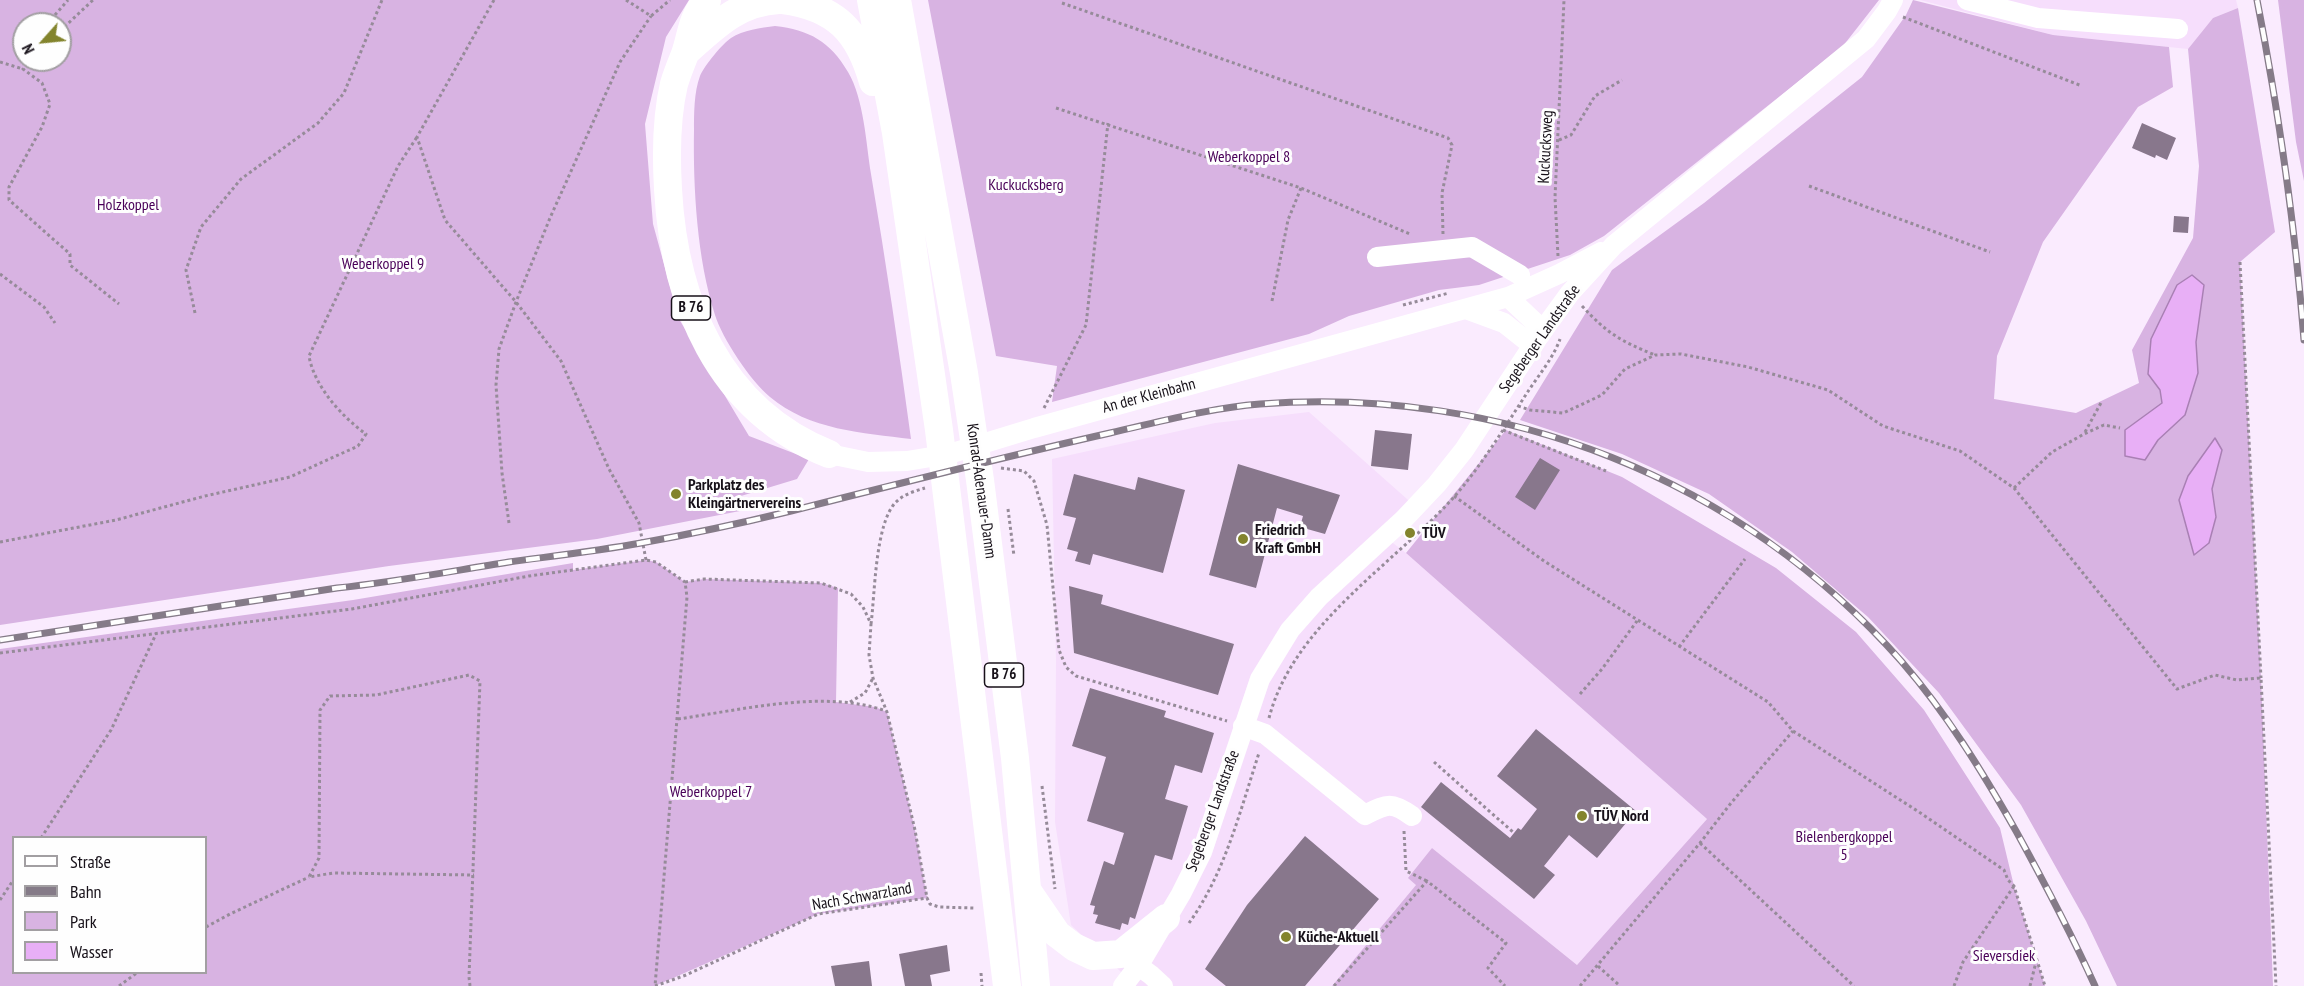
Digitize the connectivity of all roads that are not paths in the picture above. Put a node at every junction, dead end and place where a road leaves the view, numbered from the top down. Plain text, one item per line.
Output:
1 (706, 0) edge
2 (781, 0) edge
3 (871, 0) edge
4 (897, 0) edge
5 (1966, 0) edge
6 (1890, 6) edge
7 (2178, 29) dead end
8 (686, 52) junction
9 (896, 133) junction
10 (1614, 245) junction
11 (1377, 256) dead end
12 (1520, 275) dead end
13 (1508, 297) junction
14 (1466, 309) junction
15 (1538, 338) junction
16 (828, 454) joint
17 (1243, 726) junction
18 (1408, 824) road end
19 (1028, 892) junction
20 (1166, 918) joint
21 (1130, 960) junction
22 (1005, 980) edge
23 (1036, 986) edge
24 (1123, 986) edge
25 (1163, 986) edge

1 - 8 highway, B 76
2 - 8 highway, B 76
2 - 9 highway, B 76
3 - 9 highway, Konrad-Adenauer-Damm / B 76
4 - 19 highway, Konrad-Adenauer-Damm / B 76
5 - 7 street
6 - 10 street, Segeberger Landstraße
8 - 16 highway, B 76
9 - 22 highway, Konrad-Adenauer-Damm / B 76
10 - 13 street, An der Kleinbahn
10 - 15 street, Segeberger Landstraße
11 - 12 street
13 - 14 street, An der Kleinbahn
13 - 15 street
14 - 15 street
14 - 16 street, An der Kleinbahn
15 - 17 street, Segeberger Landstraße
17 - 18 street
17 - 20 street, Segeberger Landstraße
19 - 21 highway
19 - 23 highway, Konrad-Adenauer-Damm / B 76
20 - 21 highway
21 - 24 street
21 - 25 street

